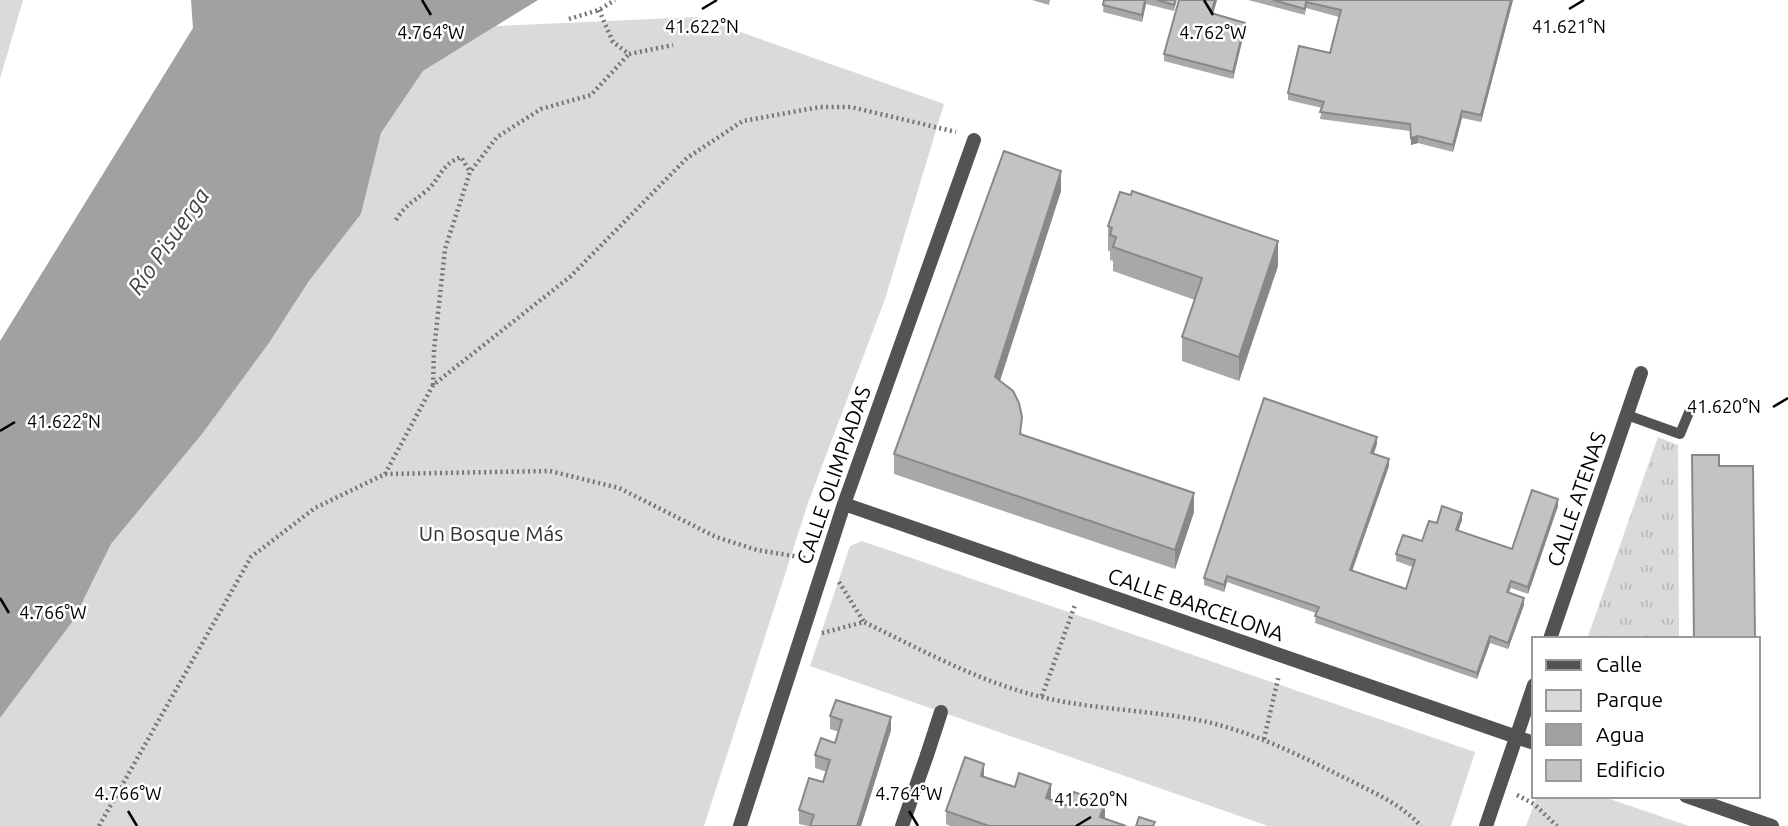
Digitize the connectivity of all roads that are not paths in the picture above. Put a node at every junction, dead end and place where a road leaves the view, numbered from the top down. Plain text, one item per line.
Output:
1 (974, 140) road end
2 (1641, 373) dead end
3 (1690, 410) dead end
4 (1627, 415) junction
5 (844, 504) junction
6 (1551, 637) edge
7 (1532, 691) edge
8 (941, 712) dead end
9 (1517, 737) junction
10 (1532, 742) edge
11 (1692, 798) edge
12 (740, 826) edge
13 (902, 826) edge
14 (1486, 826) edge
15 (1772, 826) edge

1 - 5 street, CALLE OLIMPIADAS
2 - 4 street, CALLE ATENAS
3 - 4 lane
4 - 6 street, CALLE ATENAS
5 - 9 street, CALLE BARCELONA
5 - 12 street, CALLE OLIMPIADAS
7 - 9 street
8 - 13 street
9 - 10 street, CALLE BARCELONA
9 - 14 street
11 - 15 street

